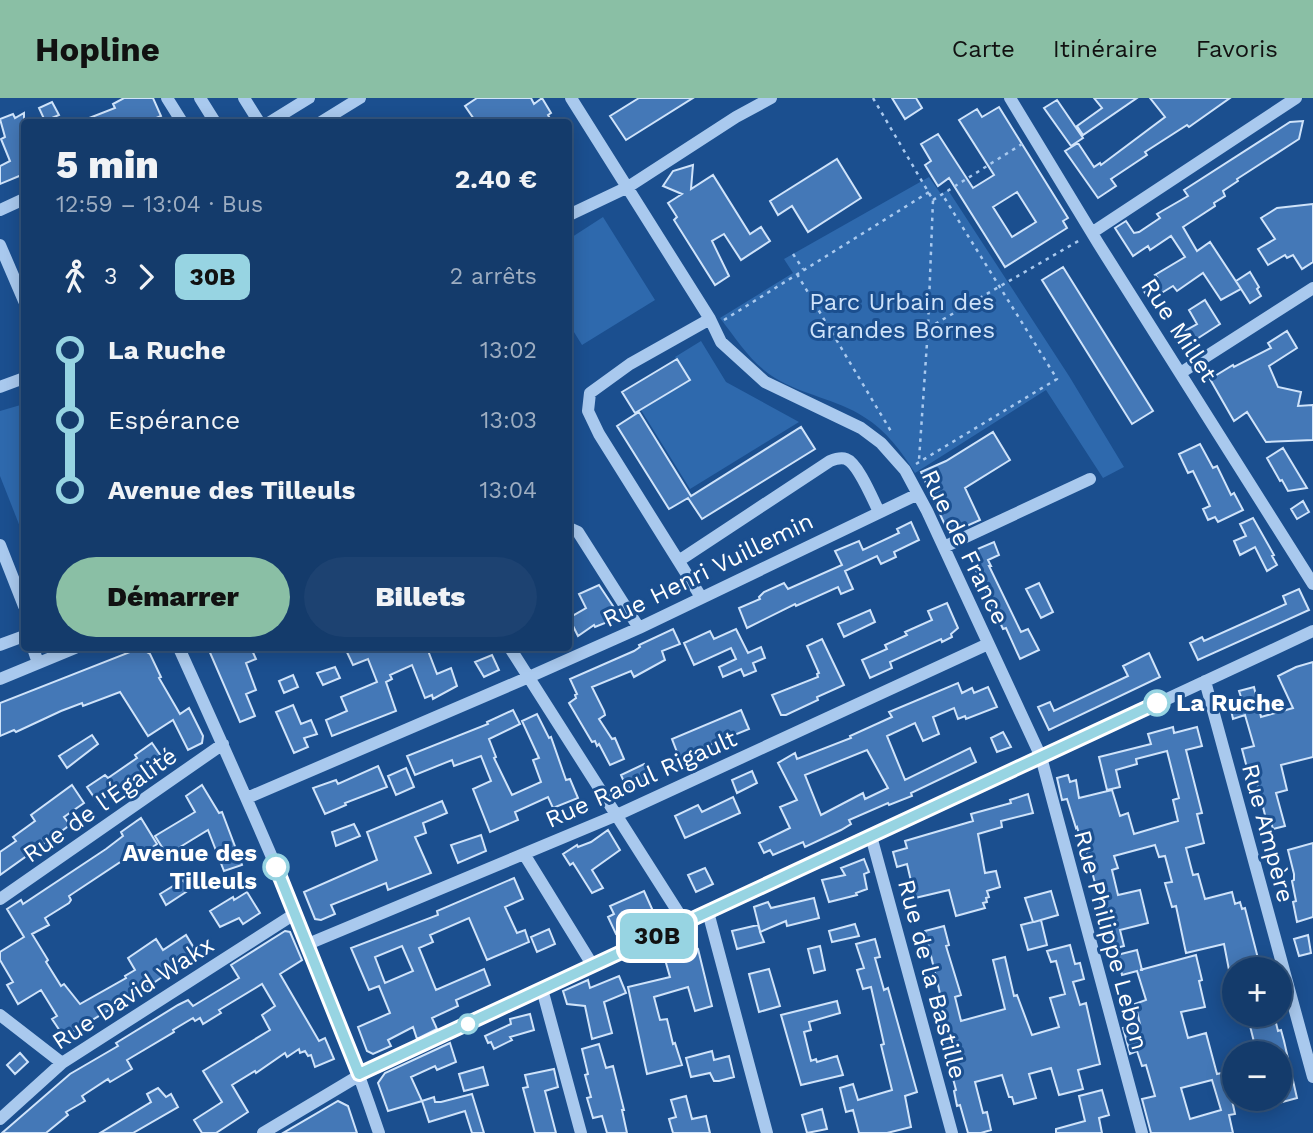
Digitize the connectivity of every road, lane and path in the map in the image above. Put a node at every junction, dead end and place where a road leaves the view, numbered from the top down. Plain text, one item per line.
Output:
1 (167, 98) edge
2 (200, 98) edge
3 (244, 98) edge
4 (309, 98) edge
5 (360, 98) edge
6 (571, 98) edge
7 (771, 98) edge
8 (873, 98) edge
9 (1010, 98) edge
10 (1296, 98) edge
11 (180, 119) edge
12 (213, 119) edge
13 (257, 119) edge
14 (275, 119) edge
15 (326, 119) edge
16 (1034, 137) junction
17 (628, 187) junction
18 (929, 192) junction
19 (942, 194) junction
20 (21, 200) edge
21 (933, 200) junction
22 (0, 209) edge
23 (572, 214) edge
24 (1093, 232) junction
25 (0, 245) edge
26 (793, 254) dead end
27 (803, 269) junction
28 (796, 273) junction
29 (999, 287) junction
30 (1313, 288) edge
31 (21, 294) edge
32 (712, 322) junction
33 (928, 328) junction
34 (1182, 372) junction
35 (21, 378) edge
36 (0, 387) edge
37 (893, 435) dead end
38 (1090, 480) dead end
39 (916, 495) junction
40 (879, 512) junction
41 (572, 529) edge
42 (0, 545) edge
43 (944, 547) junction
44 (680, 560) junction
45 (1313, 584) edge
46 (701, 597) junction
47 (21, 598) edge
48 (639, 628) junction
49 (1313, 631) edge
50 (21, 637) edge
51 (988, 644) junction
52 (0, 645) edge
53 (34, 651) edge
54 (68, 651) edge
55 (182, 651) edge
56 (512, 651) edge
57 (38, 663) junction
58 (529, 677) junction
59 (0, 679) edge
60 (1205, 681) junction
61 (223, 744) junction
62 (1041, 757) junction
63 (247, 798) junction
64 (617, 815) junction
65 (871, 836) junction
66 (524, 854) junction
67 (0, 900) edge
68 (708, 912) junction
69 (296, 913) junction
70 (685, 923) junction
71 (308, 944) junction
72 (593, 966) junction
73 (542, 989) junction
74 (0, 1015) edge
75 (62, 1063) junction
76 (359, 1074) junction
77 (1313, 1077) edge
78 (0, 1119) edge
79 (263, 1133) edge
80 (379, 1133) edge
81 (581, 1133) edge
82 (767, 1133) edge
83 (953, 1133) edge
84 (1142, 1133) edge

1 - 11 street
2 - 12 street
3 - 13 street
4 - 14 street
5 - 15 street
6 - 17 street, Rue de France
7 - 17 street
8 - 18 path
9 - 16 street, Rue Millet
10 - 24 street
16 - 19 path
16 - 24 street, Rue Millet
17 - 23 street
17 - 32 street, Rue de France
18 - 21 path
18 - 27 path
19 - 21 path
19 - 29 path
20 - 22 street
21 - 33 path
24 - 29 path
24 - 34 street, Rue Millet
25 - 31 street
26 - 27 path
27 - 28 path
28 - 32 path
28 - 37 path
29 - 33 path
29 - 33 path
30 - 34 street
32 - 39 street, Rue de France
32 - 44 street
34 - 45 street, Rue Millet
35 - 36 street
38 - 43 street
39 - 40 street, Rue Henri Vuillemin
39 - 43 street, Rue de France
40 - 44 street
40 - 46 street, Rue Henri Vuillemin
41 - 48 street
42 - 47 street
43 - 51 street, Rue de France
44 - 46 street
46 - 48 street, Rue Henri Vuillemin
48 - 58 street, Rue Henri Vuillemin
49 - 60 street
50 - 52 street
51 - 62 street, Rue de France
51 - 64 street, Rue Raoul Rigault
53 - 57 street
54 - 57 street
55 - 61 street
56 - 58 street
57 - 59 street
58 - 63 street, Rue Henri Vuillemin
58 - 64 street
60 - 62 street
60 - 77 street, Rue Ampère
61 - 63 street
61 - 67 street, Rue de l'Égalité
62 - 65 street
62 - 84 street, Rue Philippe Lebon
63 - 69 street
64 - 66 street, Rue Raoul Rigault
64 - 70 street
65 - 68 street
65 - 83 street, Rue de la Bastille
66 - 71 street, Rue Raoul Rigault
66 - 72 street
68 - 70 street
68 - 82 street
69 - 71 street
69 - 75 street, Rue David Wakx
70 - 72 street
71 - 76 street
72 - 73 street
73 - 76 street
73 - 81 street
74 - 75 street
75 - 78 street, Rue David Wakx
76 - 79 street
76 - 80 street

